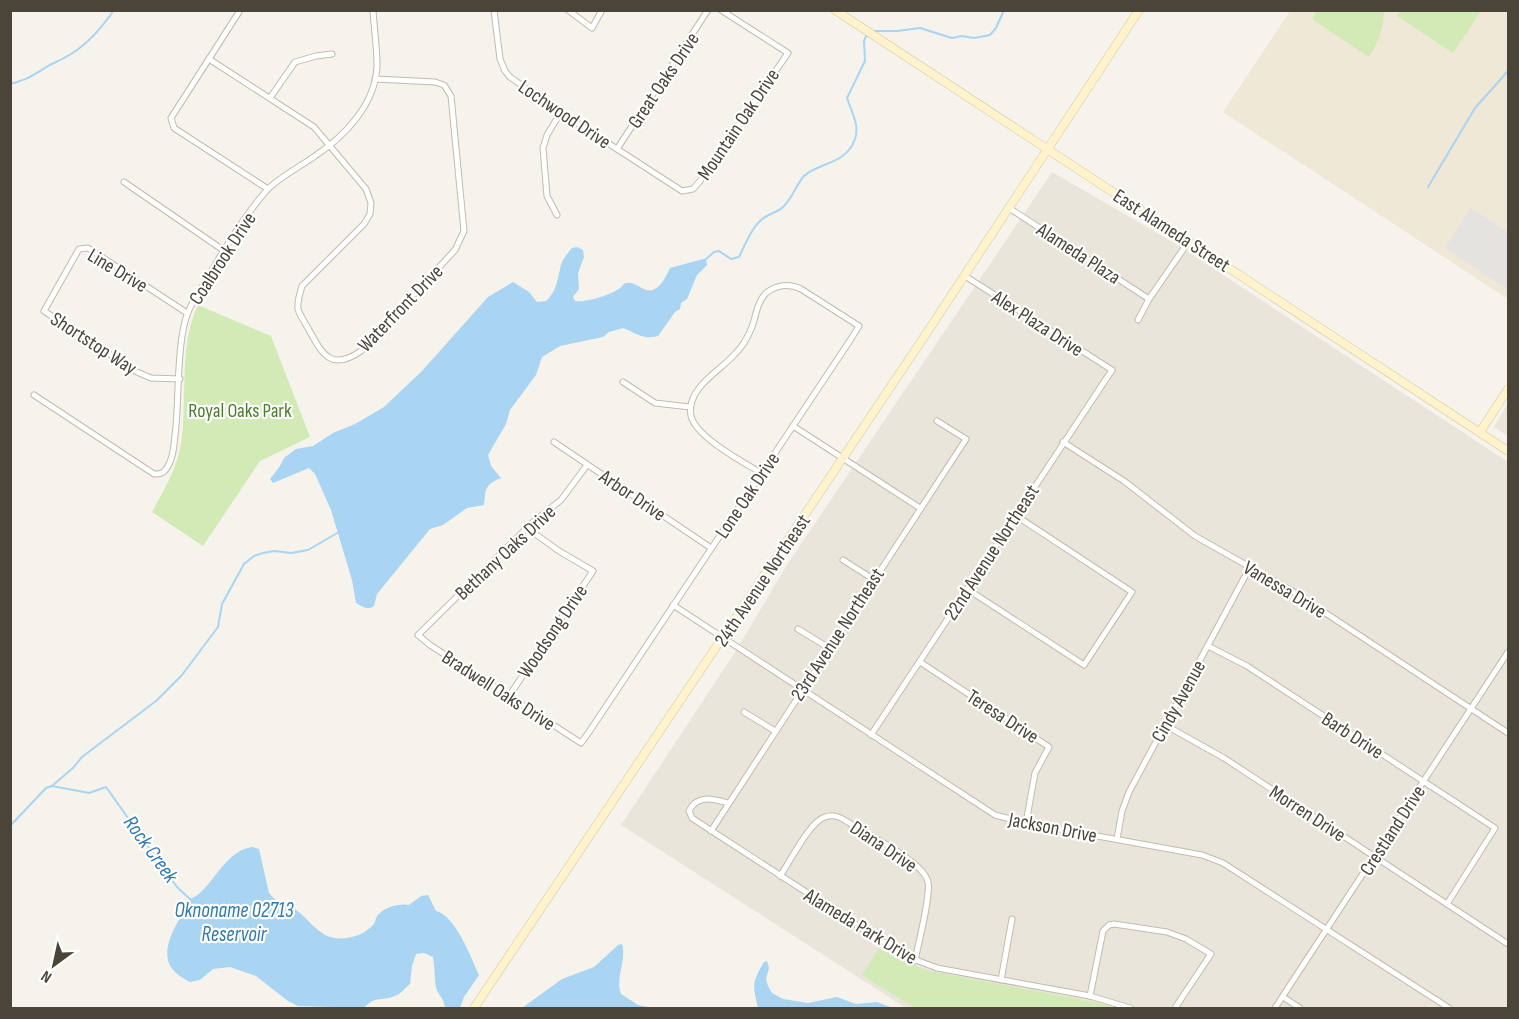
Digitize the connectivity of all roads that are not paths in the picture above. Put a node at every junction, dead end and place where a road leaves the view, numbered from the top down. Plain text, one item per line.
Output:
1 (373, 10) edge
2 (494, 10) edge
3 (568, 10) edge
4 (602, 10) edge
5 (708, 10) edge
6 (721, 10) edge
7 (1139, 10) edge
8 (838, 11) edge
9 (239, 12) dead end
10 (332, 54) dead end
11 (209, 60) junction
12 (375, 79) junction
13 (270, 98) junction
14 (561, 112) junction
15 (330, 145) junction
16 (617, 149) junction
17 (1048, 150) junction
18 (124, 182) dead end
19 (268, 189) junction
20 (679, 190) joint
21 (1009, 208) junction
22 (557, 215) dead end
23 (1189, 241) junction
24 (224, 250) junction
25 (965, 276) junction
26 (1149, 299) junction
27 (44, 311) joint
28 (187, 313) junction
29 (1138, 320) dead end
30 (1112, 370) joint
31 (180, 379) junction
32 (623, 382) dead end
33 (1509, 389) edge
34 (34, 395) dead end
35 (690, 407) junction
36 (936, 420) dead end
37 (793, 426) junction
38 (1480, 432) junction
39 (554, 442) dead end
40 (1063, 442) junction
41 (1509, 451) edge
42 (843, 459) junction
43 (587, 465) junction
44 (761, 473) junction
45 (920, 508) junction
46 (1015, 515) junction
47 (527, 528) junction
48 (711, 548) junction
49 (843, 560) dead end
50 (1250, 567) junction
51 (873, 579) junction
52 (967, 589) junction
53 (673, 605) junction
54 (798, 629) dead end
55 (418, 635) joint
56 (723, 639) junction
57 (1208, 646) junction
58 (829, 648) junction
59 (1509, 652) edge
60 (920, 662) junction
61 (802, 689) junction
62 (508, 696) junction
63 (1472, 709) junction
64 (744, 712) dead end
65 (1165, 725) junction
66 (775, 731) junction
67 (1509, 733) edge
68 (870, 735) junction
69 (581, 743) joint
70 (1424, 782) junction
71 (728, 802) junction
72 (1026, 823) junction
73 (711, 831) junction
74 (1117, 839) junction
75 (1375, 857) junction
76 (780, 876) junction
77 (1447, 904) junction
78 (1011, 919) dead end
79 (1327, 929) junction
80 (1509, 944) edge
81 (915, 961) junction
82 (1001, 980) junction
83 (1090, 996) junction
84 (1283, 997) junction
85 (474, 1008) edge
86 (1130, 1008) edge
87 (1175, 1008) edge
88 (1275, 1008) edge
89 (1300, 1008) edge
90 (1449, 1008) edge

1 - 12 street, Coalbrook Drive
2 - 14 street, Lochwood Drive
3 - 4 street
5 - 16 street, Great Oaks Drive
6 - 20 street, Mountain Oak Drive
7 - 17 street, 24th Avenue Northeast
8 - 17 street, East Alameda Street
9 - 11 street
10 - 13 street
11 - 13 street
11 - 19 street
12 - 15 street, Coalbrook Drive
12 - 15 street, Waterfront Drive
13 - 15 street
14 - 16 street, Lochwood Drive
14 - 22 street
15 - 19 street, Coalbrook Drive
16 - 20 street, Lochwood Drive
17 - 21 street, 24th Avenue Northeast
17 - 23 street, East Alameda Street
18 - 24 street
19 - 24 street, Coalbrook Drive
21 - 25 street, 24th Avenue Northeast
21 - 26 street, Alameda Plaza
23 - 26 street
23 - 38 street, East Alameda Street
24 - 28 street, Coalbrook Drive
25 - 30 street, Alex Plaza Drive
25 - 42 street, 24th Avenue Northeast
26 - 29 street
27 - 28 street, Line Drive
27 - 31 street, Shortstop Way
28 - 31 street, Coalbrook Drive
30 - 40 street, 22nd Avenue Northeast
31 - 34 street, Coalbrook Drive
32 - 35 street
33 - 38 street
35 - 37 street, Lone Oak Drive
35 - 44 street
36 - 45 street, 23rd Avenue Northeast
37 - 42 street
37 - 44 street, Lone Oak Drive
38 - 41 street, East Alameda Street
39 - 43 street, Arbor Drive
40 - 46 street, 22nd Avenue Northeast
40 - 50 street, Vanessa Drive
42 - 45 street
42 - 56 street, 24th Avenue Northeast
43 - 47 street, Bethany Oaks Drive
43 - 48 street, Arbor Drive
44 - 48 street, Lone Oak Drive
45 - 51 street, 23rd Avenue Northeast
46 - 52 street, 22nd Avenue Northeast
46 - 52 street
47 - 55 street, Bethany Oaks Drive
47 - 62 street, Woodsong Drive
48 - 53 street, Lone Oak Drive
49 - 51 street
50 - 57 street, Cindy Avenue
50 - 63 street, Vanessa Drive
51 - 58 street, 23rd Avenue Northeast
52 - 60 street, 22nd Avenue Northeast
53 - 56 street, Jackson Drive
53 - 69 street, Lone Oak Drive
54 - 58 street
55 - 62 street, Bradwell Oaks Drive
56 - 61 street, Jackson Drive
56 - 85 street, 24th Avenue Northeast
57 - 65 street, Cindy Avenue
57 - 70 street, Barb Drive
58 - 61 street, 23rd Avenue Northeast
59 - 63 street, Crestland Drive
60 - 68 street, 22nd Avenue Northeast
60 - 72 street, Teresa Drive
61 - 66 street, 23rd Avenue Northeast
61 - 68 street, Jackson Drive
62 - 69 street, Bradwell Oaks Drive
63 - 67 street, Vanessa Drive
63 - 70 street, Crestland Drive
64 - 66 street
65 - 74 street, Cindy Avenue
65 - 75 street, Morren Drive
66 - 71 street, 23rd Avenue Northeast
68 - 72 street, Jackson Drive
70 - 75 street, Crestland Drive
70 - 77 street, Barb Drive
71 - 73 street, 23rd Avenue Northeast
71 - 73 street, Alameda Park Drive
72 - 74 street, Jackson Drive
73 - 76 street, Alameda Park Drive
74 - 79 street, Jackson Drive
75 - 77 street, Morren Drive
75 - 79 street, Crestland Drive
76 - 81 street, Alameda Park Drive
76 - 81 street, Diana Drive
77 - 80 street, Morren Drive
78 - 82 street
79 - 84 street, Crestland Drive
79 - 90 street, Jackson Drive
81 - 82 street, Alameda Park Drive
82 - 83 street, Alameda Park Drive
83 - 86 street, Alameda Park Drive
83 - 87 street
84 - 88 street, Crestland Drive
84 - 89 street

